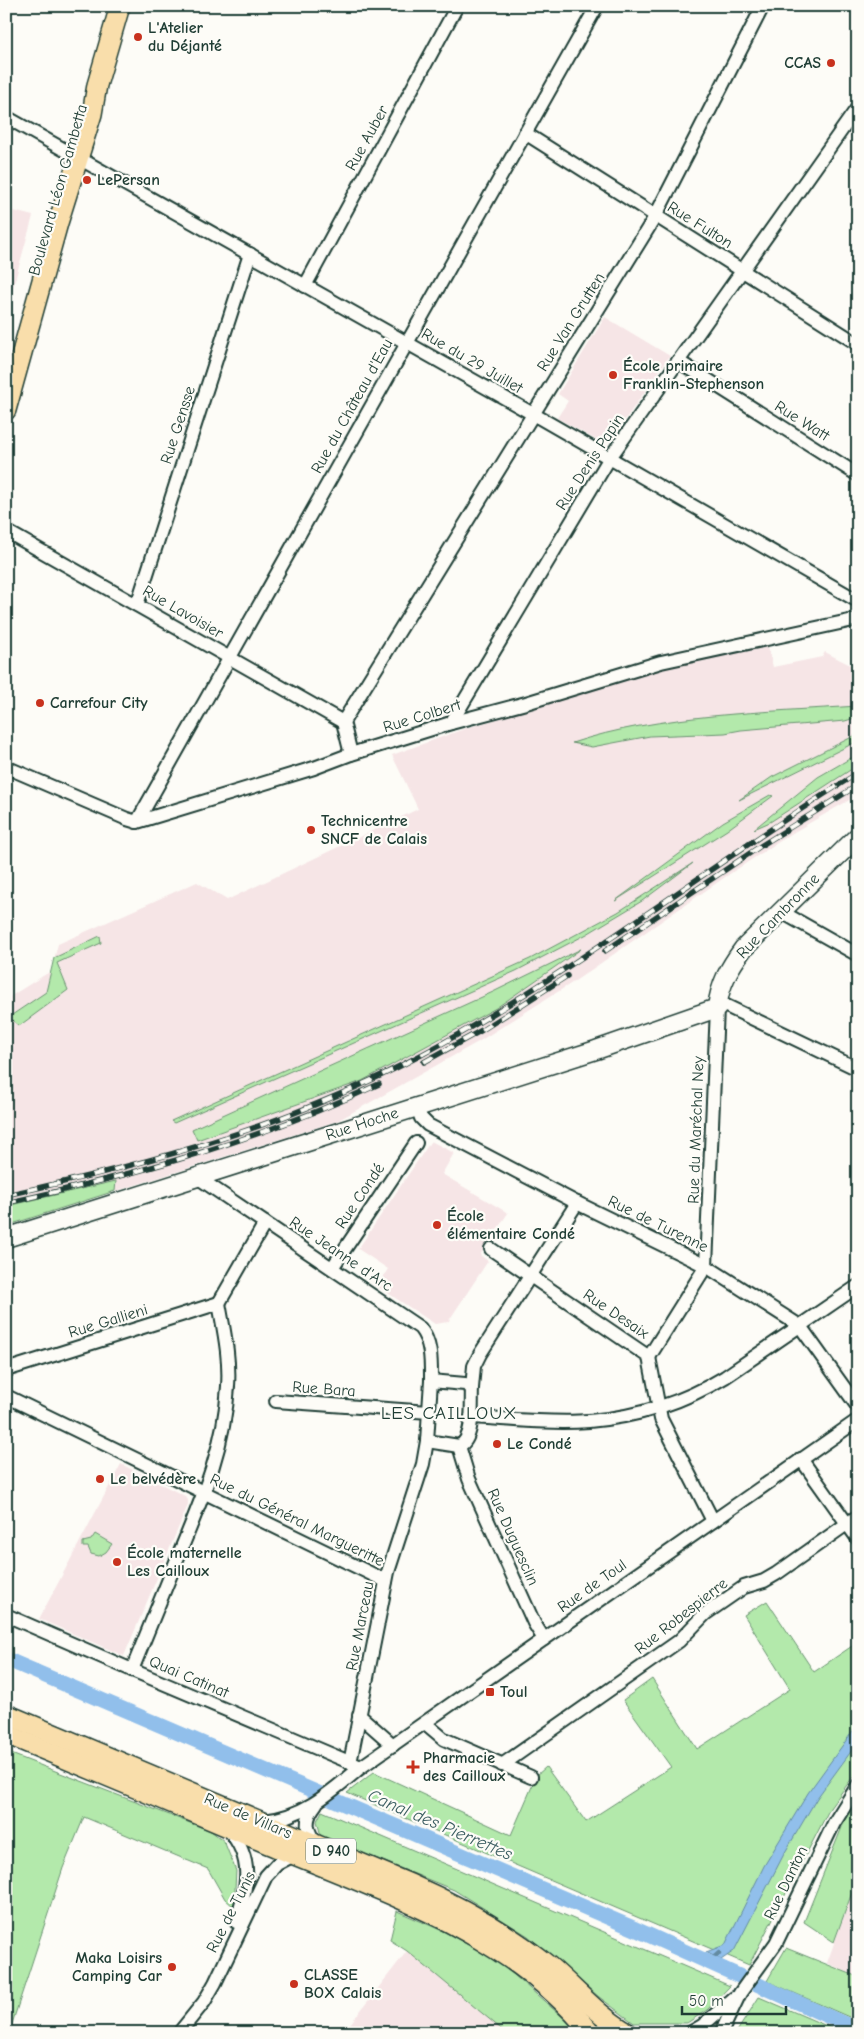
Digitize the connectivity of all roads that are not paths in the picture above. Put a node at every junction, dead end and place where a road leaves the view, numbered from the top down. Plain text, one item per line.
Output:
1 (109, 6) edge
2 (120, 6) edge
3 (457, 6) edge
4 (597, 6) edge
5 (763, 6) edge
6 (858, 107) edge
7 (6, 117) edge
8 (526, 133) junction
9 (74, 155) junction
10 (655, 216) junction
11 (250, 254) junction
12 (742, 271) junction
13 (305, 286) junction
14 (406, 343) junction
15 (858, 344) edge
16 (678, 361) junction
17 (6, 374) edge
18 (6, 410) edge
19 (533, 414) junction
20 (608, 459) junction
21 (858, 475) edge
22 (6, 531) edge
23 (858, 601) edge
24 (137, 605) junction
25 (858, 620) edge
26 (229, 657) junction
27 (343, 722) junction
28 (451, 723) junction
29 (351, 754) junction
30 (6, 766) edge
31 (137, 822) junction
32 (858, 836) edge
33 (780, 911) junction
34 (858, 955) edge
35 (718, 1005) junction
36 (858, 1068) edge
37 (417, 1107) junction
38 (416, 1142) dead end
39 (197, 1177) junction
40 (577, 1203) junction
41 (265, 1223) junction
42 (6, 1238) edge
43 (491, 1249) dead end
44 (706, 1266) junction
45 (332, 1268) junction
46 (530, 1276) junction
47 (858, 1286) edge
48 (219, 1303) junction
49 (800, 1326) junction
50 (649, 1357) junction
51 (6, 1370) edge
52 (431, 1381) junction
53 (472, 1388) junction
54 (6, 1396) edge
55 (276, 1402) dead end
56 (658, 1407) junction
57 (858, 1407) edge
58 (430, 1412) junction
59 (471, 1417) junction
60 (858, 1420) edge
61 (427, 1441) junction
62 (459, 1446) junction
63 (801, 1459) junction
64 (204, 1493) junction
65 (858, 1516) edge
66 (713, 1522) junction
67 (846, 1523) junction
68 (858, 1539) edge
69 (386, 1581) junction
70 (6, 1615) edge
71 (544, 1639) junction
72 (132, 1670) junction
73 (6, 1714) edge
74 (359, 1715) junction
75 (425, 1723) junction
76 (6, 1734) edge
77 (393, 1745) junction
78 (502, 1764) junction
79 (355, 1765) junction
80 (531, 1777) dead end
81 (858, 1785) edge
82 (316, 1804) junction
83 (260, 1821) junction
84 (224, 1826) junction
85 (320, 1847) junction
86 (294, 1854) junction
87 (222, 1967) junction
88 (740, 1993) junction
89 (179, 2033) edge
90 (590, 2033) edge
91 (628, 2033) edge
92 (690, 2033) edge
93 (721, 2033) edge

1 - 9 main road, Boulevard Léon Gambetta
2 - 9 main road, Boulevard Léon Gambetta
3 - 13 street, Rue Auber
4 - 8 street, Rue du Château d'Eau
5 - 10 street, Rue Van Grutten
6 - 12 street, Rue Denis Papin
7 - 9 street, Rue du 29 Juillet
8 - 10 street, Rue Fulton
8 - 14 street, Rue du Château d'Eau
9 - 11 street, Rue du 29 Juillet
9 - 17 main road, Boulevard Léon Gambetta
9 - 18 main road, Boulevard Léon Gambetta
10 - 12 street, Rue Fulton
10 - 19 street, Rue Van Grutten
11 - 13 street, Rue du 29 Juillet
11 - 24 street, Rue Gensse
12 - 15 street, Rue Fulton
12 - 16 street, Rue Denis Papin
13 - 14 street, Rue du 29 Juillet
14 - 19 street, Rue du 29 Juillet
14 - 26 street, Rue du Château d'Eau
16 - 20 street, Rue Denis Papin
16 - 21 street, Rue Watt
19 - 20 street, Rue du 29 Juillet
19 - 27 street, Rue Van Grutten
20 - 23 street, Rue du 29 Juillet
20 - 28 street, Rue Denis Papin
22 - 24 street, Rue Lavoisier
24 - 26 street, Rue Lavoisier
25 - 28 street, Rue Colbert
26 - 27 street, Rue Lavoisier
26 - 31 street, Rue du Château d'Eau
27 - 29 street
28 - 29 street, Rue Colbert
29 - 31 street, Rue Colbert
30 - 31 street
32 - 33 street, Rue Cambronne
33 - 34 street
33 - 35 street, Rue Cambronne
35 - 36 street
35 - 37 street, Rue Hoche
35 - 44 street, Rue du Maréchal Ney
37 - 39 street, Rue Hoche
37 - 40 street, Rue de Turenne
38 - 45 street, Rue Condé
39 - 41 street, Rue Jeanne d'Arc
39 - 42 street, Rue Hoche
40 - 44 street, Rue de Turenne
40 - 46 street
41 - 45 street, Rue Jeanne d'Arc
41 - 48 street
43 - 46 street, Rue Desaix
44 - 49 street, Rue de Turenne
44 - 50 street, Rue du Maréchal Ney
45 - 52 street, Rue Jeanne d'Arc
46 - 50 street, Rue Desaix
46 - 53 street
47 - 49 street
48 - 51 street, Rue Gallieni
48 - 64 street
49 - 56 street
49 - 57 street, Rue de Turenne
50 - 56 street, Rue Desaix
52 - 53 street
52 - 58 street, Rue Jeanne d'Arc
53 - 59 street
54 - 64 street, Rue du Général Margueritte
55 - 58 street, Rue Bara
56 - 59 street
56 - 66 street, Rue Desaix
58 - 61 street, Rue Marceau
59 - 62 street
60 - 63 street, Rue de Toul
61 - 62 street
61 - 69 street, Rue Marceau
62 - 71 street, Rue Duguesclin
63 - 66 street, Rue de Toul
63 - 67 street
64 - 69 street, Rue du Général Margueritte
64 - 72 street
65 - 67 street, Rue Robespierre
66 - 71 street, Rue de Toul
67 - 68 street
67 - 78 street, Rue Robespierre
69 - 74 street, Rue Marceau
70 - 72 street, Quai Catinat
71 - 75 street, Rue de Toul
72 - 79 street, Quai Catinat
73 - 83 main road, Rue de Villars / D 940
74 - 77 street
74 - 79 street, Rue Marceau
75 - 77 street, Rue de Toul
75 - 78 street
76 - 84 main road, Rue de Villars / D 940
77 - 79 street, Rue de Toul
78 - 80 street
79 - 82 street, Rue de Toul
81 - 88 street, Rue Danton
82 - 83 street
82 - 85 street
83 - 85 main road, Rue de Villars / D 940
84 - 86 main road, Rue de Villars / D 940
84 - 87 street, Rue de Tunis
85 - 91 main road, Rue de Villars / D 940
86 - 87 street, Rue de Tunis
86 - 90 main road, Rue de Villars / D 940
87 - 89 street, Rue de Tunis
88 - 92 street
88 - 93 street

